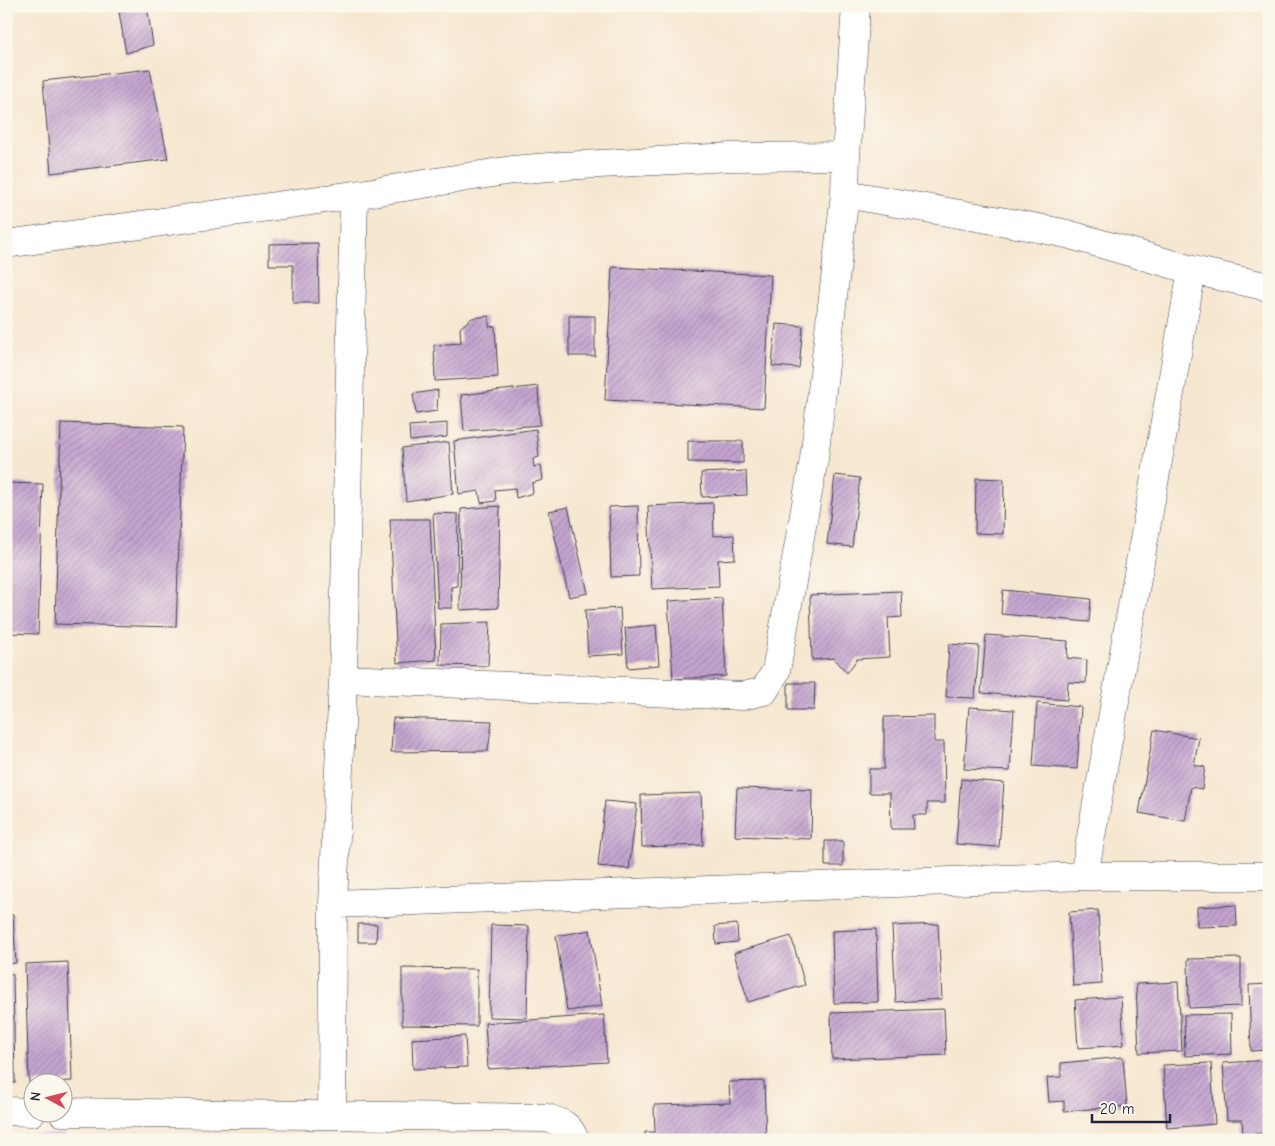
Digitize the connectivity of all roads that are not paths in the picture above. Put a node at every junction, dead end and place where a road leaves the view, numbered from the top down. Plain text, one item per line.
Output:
1 (856, 6) edge
2 (846, 156) junction
3 (845, 194) junction
4 (354, 195) junction
5 (6, 244) edge
6 (1192, 270) junction
7 (1269, 287) edge
8 (343, 679) junction
9 (1084, 876) junction
10 (1269, 876) edge
11 (333, 904) junction
12 (6, 1112) edge
13 (22, 1112) edge
14 (72, 1112) edge
15 (332, 1115) junction
16 (575, 1140) edge

1 - 2 street
2 - 3 street
2 - 4 street
3 - 6 street
3 - 8 street
4 - 5 street
4 - 8 street
6 - 7 street
6 - 9 street
8 - 11 street
9 - 10 street
9 - 11 street
11 - 15 street
12 - 13 street
14 - 15 street
15 - 16 street

